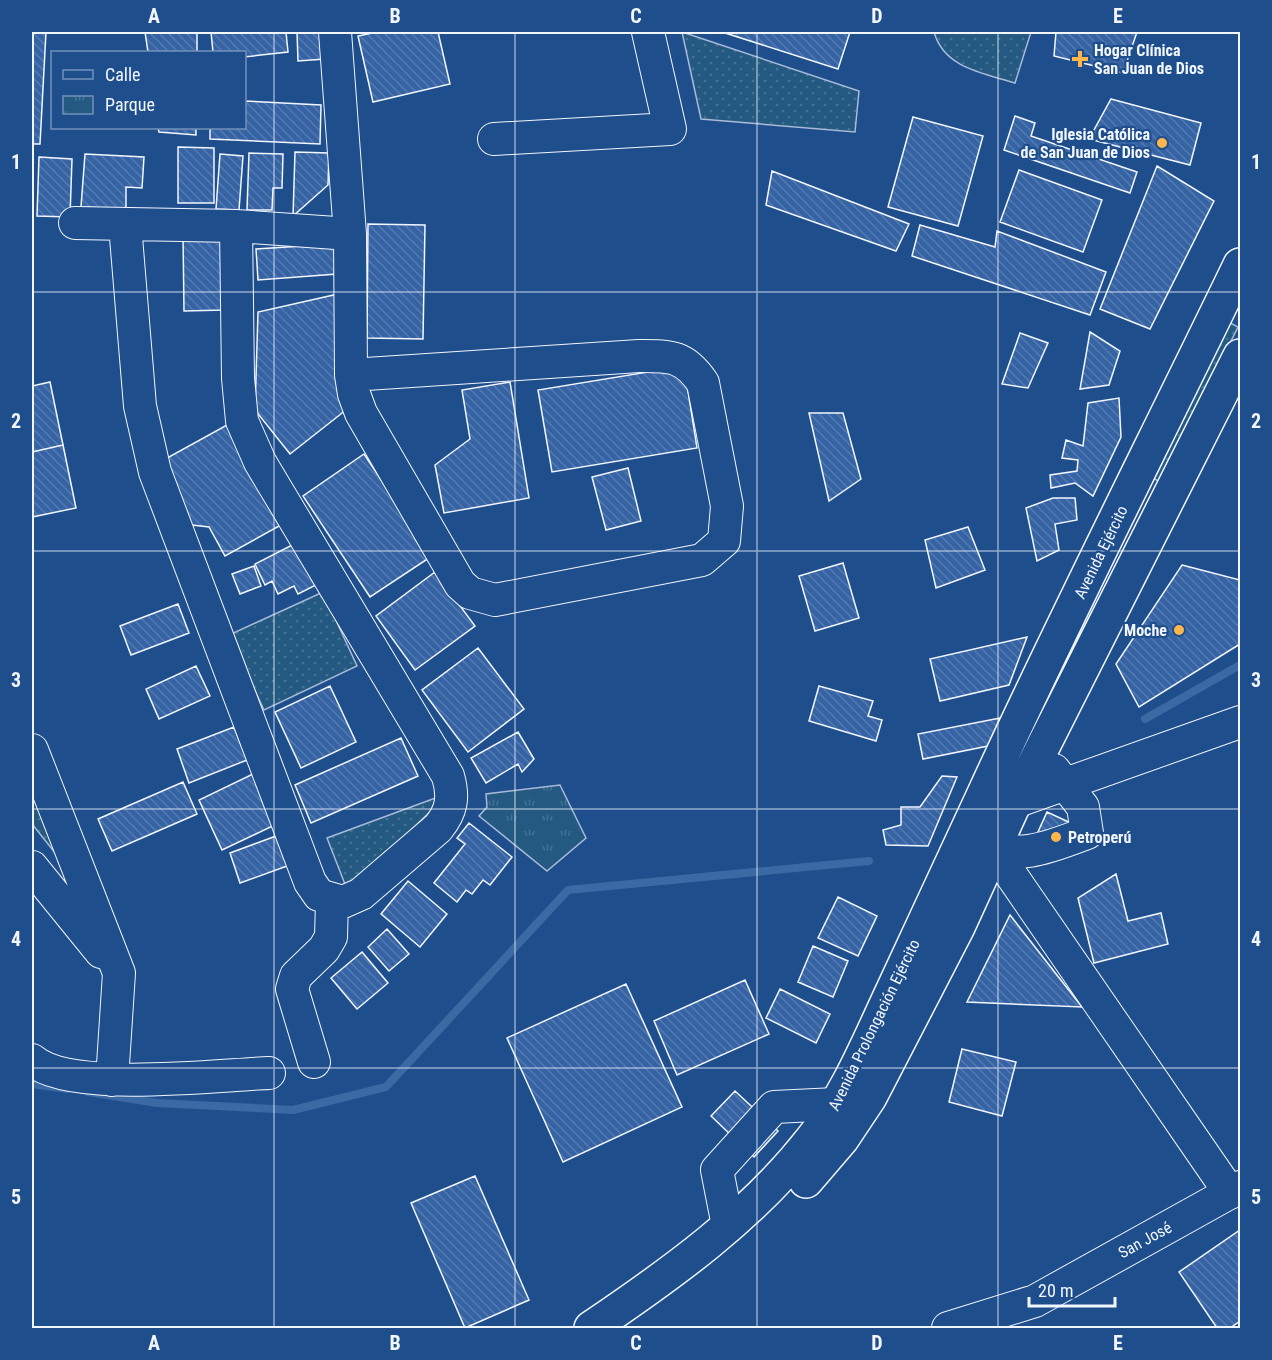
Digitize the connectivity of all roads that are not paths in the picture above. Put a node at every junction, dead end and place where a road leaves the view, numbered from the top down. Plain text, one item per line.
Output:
1 (335, 32) edge
2 (648, 32) edge
3 (494, 139) dead end
4 (75, 224) dead end
5 (125, 225) junction
6 (236, 226) junction
7 (350, 234) junction
8 (1240, 272) edge
9 (1240, 356) edge
10 (351, 375) junction
11 (1240, 722) edge
12 (32, 750) edge
13 (1040, 754) junction
14 (1067, 784) junction
15 (1015, 802) junction
16 (963, 838) junction
17 (994, 850) junction
18 (32, 867) edge
19 (332, 901) junction
20 (119, 973) junction
21 (32, 1060) edge
22 (314, 1062) dead end
23 (269, 1073) dead end
24 (111, 1080) junction
25 (836, 1104) junction
26 (1235, 1190) edge
27 (728, 1226) junction
28 (591, 1329) edge
29 (628, 1329) edge
30 (948, 1329) edge

1 - 7 street
2 - 3 street
4 - 5 street
5 - 6 street
5 - 19 street
6 - 7 street
6 - 19 street
7 - 10 street
8 - 16 main road, Avenida Ejército
9 - 13 main road
10 - 10 street
11 - 14 street
12 - 20 street
13 - 14 street
13 - 15 main road
14 - 15 street
14 - 17 street
15 - 17 main road
16 - 17 street
16 - 25 main road, Avenida Prolongación Ejército
17 - 26 street
17 - 29 main road, Avenida Prolongación Ejército
18 - 20 street
19 - 22 street
20 - 24 street
21 - 24 street
23 - 24 street
25 - 27 main road, Avenida Prolongación Ejército
25 - 27 street
26 - 30 street, San José
27 - 28 main road, Avenida Prolongación Ejército

